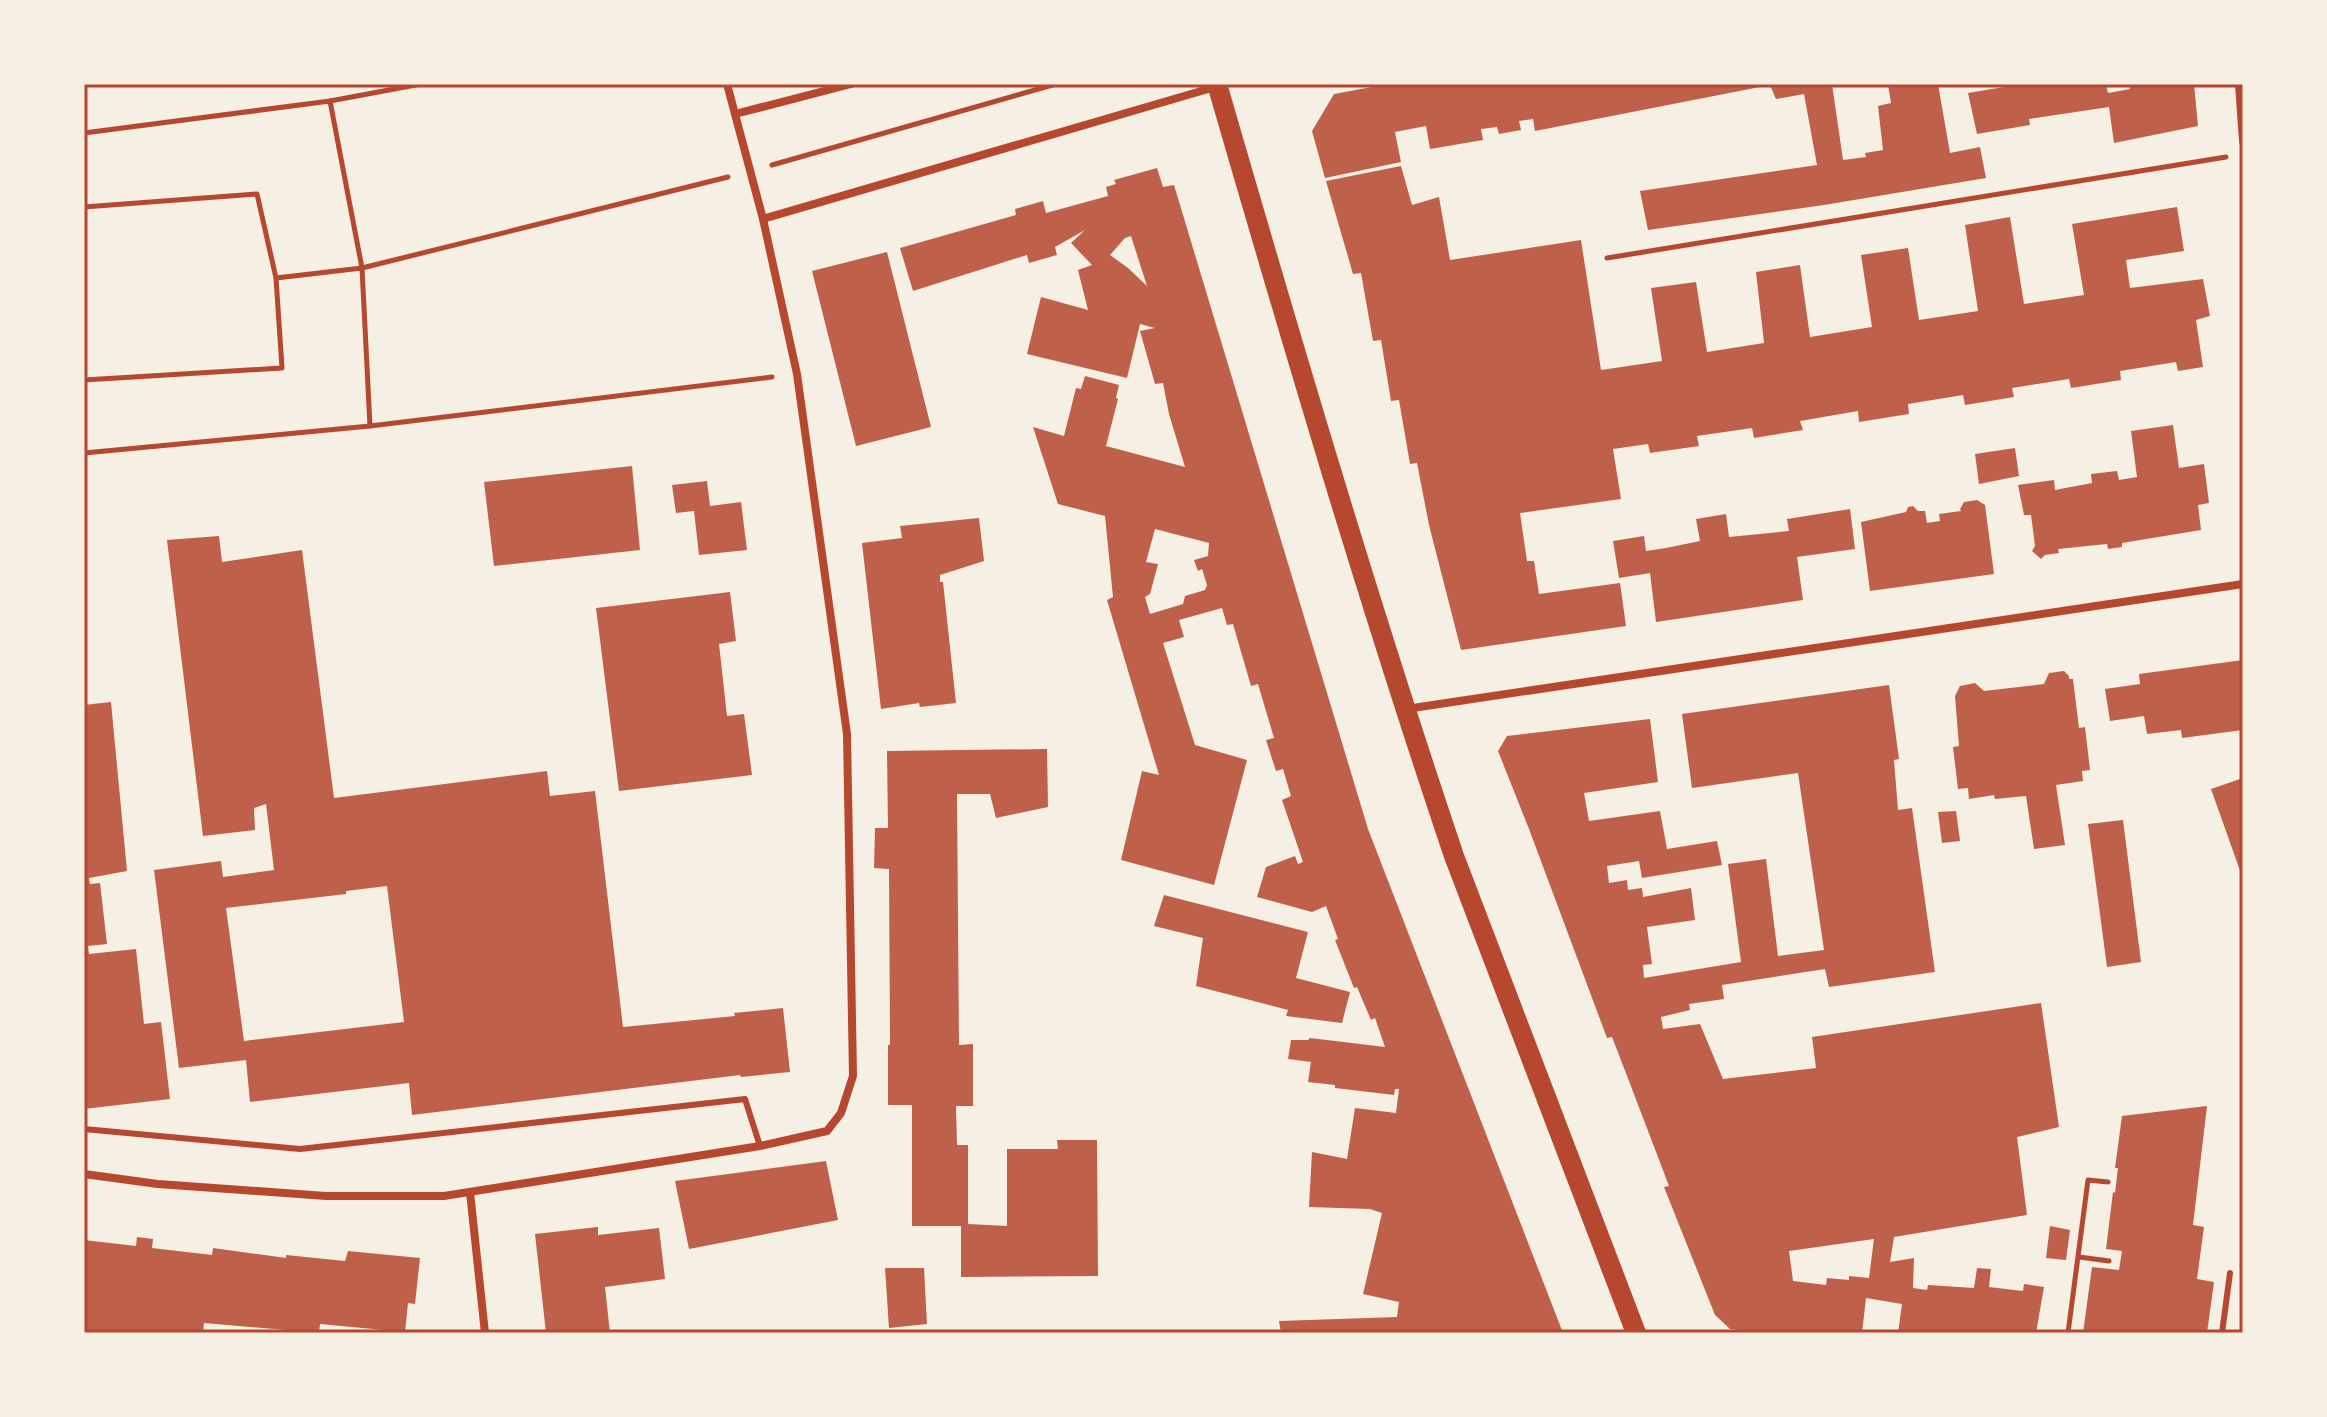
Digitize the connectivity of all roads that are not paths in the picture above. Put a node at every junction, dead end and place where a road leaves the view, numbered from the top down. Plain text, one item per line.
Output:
1 (727, 84) edge
2 (851, 84) edge
3 (2239, 84) edge
4 (1217, 85) edge
5 (735, 114) junction
6 (2243, 141) edge
7 (763, 219) junction
8 (2243, 584) edge
9 (1405, 709) junction
10 (84, 1129) edge
11 (760, 1146) junction
12 (84, 1174) edge
13 (470, 1192) junction
14 (2230, 1273) dead end
15 (485, 1333) edge
16 (1636, 1333) edge
17 (2222, 1333) edge

1 - 5 street
2 - 5 street
3 - 6 street
4 - 7 street
4 - 9 main road
5 - 7 street
7 - 11 street
8 - 9 street
9 - 16 main road
10 - 11 lane
11 - 13 street
12 - 13 street
13 - 15 street
14 - 17 lane

